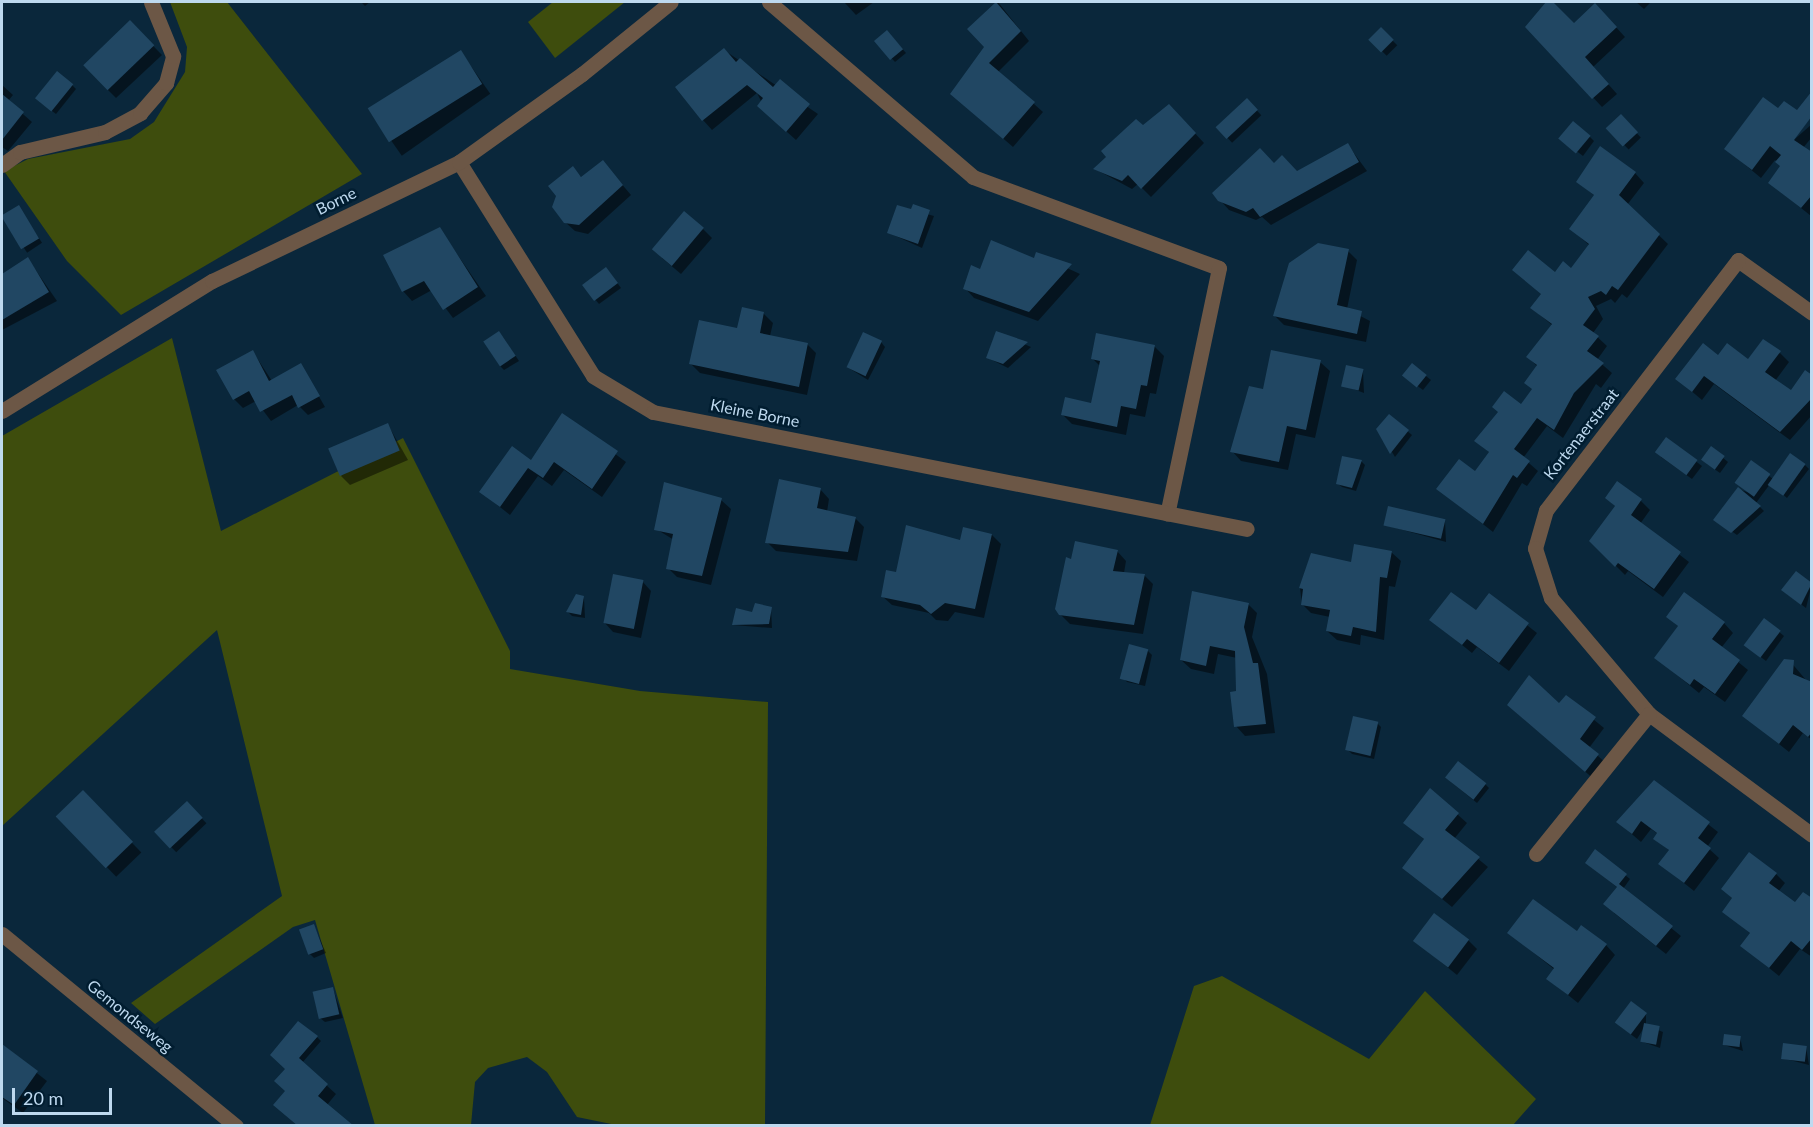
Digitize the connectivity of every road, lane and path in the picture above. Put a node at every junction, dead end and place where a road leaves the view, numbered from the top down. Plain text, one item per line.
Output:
1 (150, 2) edge
2 (671, 2) edge
3 (769, 2) edge
4 (459, 162) junction
5 (2, 165) edge
6 (1812, 313) edge
7 (2, 411) edge
8 (1167, 514) junction
9 (1246, 529) dead end
10 (1649, 714) junction
11 (1812, 835) edge
12 (1536, 854) dead end
13 (2, 936) edge
14 (236, 1125) edge

1 - 5 street
2 - 4 street, Borne
3 - 8 street
4 - 7 street, Borne
4 - 8 street, Kleine Borne
6 - 10 street, Kortenaerstraat
8 - 9 street, Kleine Borne
10 - 11 street, Kortenaerstraat
10 - 12 street
13 - 14 street, Gemondseweg

